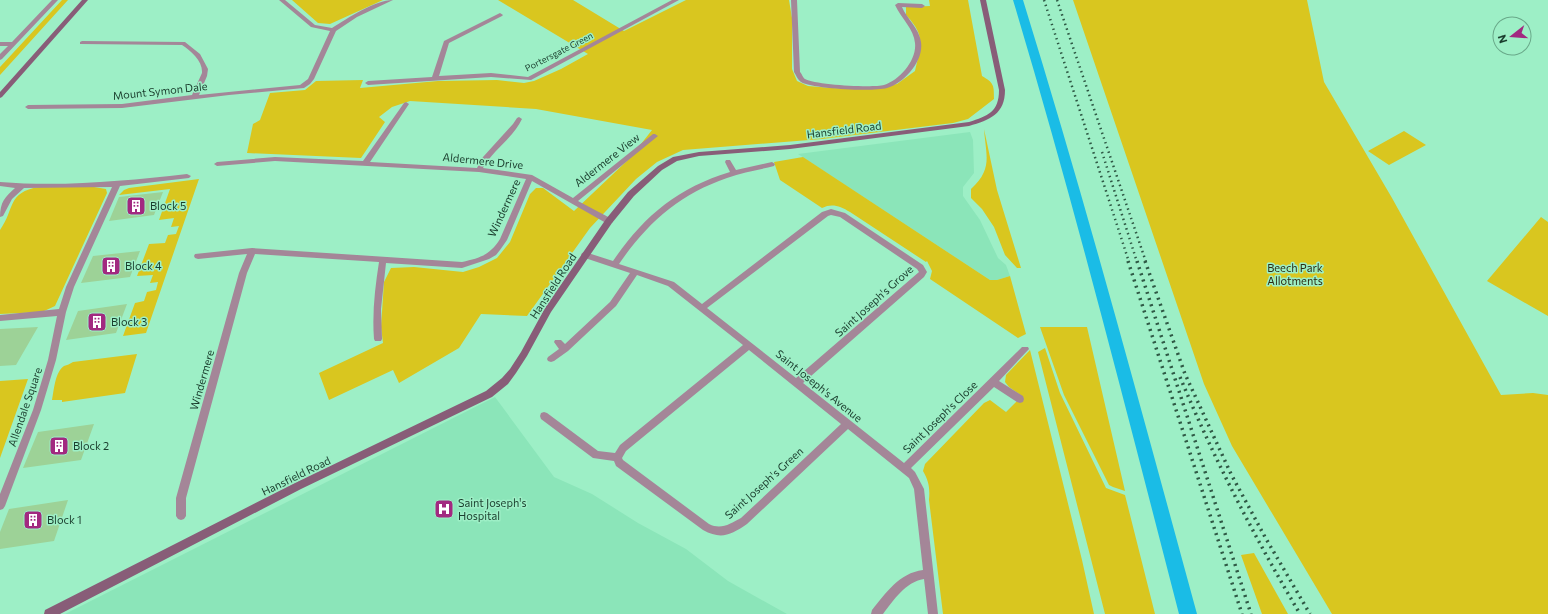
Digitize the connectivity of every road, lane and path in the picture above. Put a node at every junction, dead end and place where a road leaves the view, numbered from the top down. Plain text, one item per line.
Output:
1 (55, 0) edge
2 (86, 0) edge
3 (282, 0) edge
4 (390, 0) edge
5 (676, 0) edge
6 (794, 0) edge
7 (982, 0) edge
8 (922, 6) dead end
9 (500, 15) dead end
10 (333, 30) junction
11 (82, 43) dead end
12 (0, 44) edge
13 (13, 44) junction
14 (0, 58) edge
15 (435, 79) junction
16 (368, 83) dead end
17 (0, 96) edge
18 (195, 97) junction
19 (406, 104) dead end
20 (28, 107) dead end
21 (519, 118) dead end
22 (654, 136) dead end
23 (728, 162) dead end
24 (366, 163) junction
25 (217, 164) dead end
26 (772, 164) dead end
27 (479, 170) junction
28 (734, 173) junction
29 (187, 176) dead end
30 (530, 177) junction
31 (0, 184) edge
32 (117, 184) junction
33 (22, 186) junction
34 (573, 201) junction
35 (3, 202) edge
36 (0, 214) edge
37 (610, 222) junction
38 (252, 251) junction
39 (585, 255) junction
40 (198, 256) dead end
41 (383, 260) junction
42 (615, 264) junction
43 (635, 272) junction
44 (702, 308) junction
45 (62, 312) junction
46 (0, 318) edge
47 (378, 339) dead end
48 (558, 342) dead end
49 (749, 345) junction
50 (565, 349) junction
51 (1025, 349) dead end
52 (552, 359) dead end
53 (993, 382) junction
54 (797, 383) junction
55 (1020, 399) dead end
56 (544, 416) dead end
57 (847, 424) junction
58 (617, 456) junction
59 (904, 469) junction
60 (0, 506) edge
61 (181, 516) dead end
62 (928, 574) junction
63 (50, 614) edge
64 (876, 614) edge
65 (933, 614) edge

1 - 13 street
2 - 17 street
3 - 10 street
4 - 10 street
5 - 15 street, Portersgate Green
6 - 8 street
7 - 37 street, Hansfield Road
9 - 15 street
10 - 18 street, Mount Symon Dale
11 - 18 street
12 - 13 street
13 - 14 street
15 - 16 street, Portersgate Green
18 - 20 street, Mount Symon Dale
19 - 24 street
21 - 27 street
22 - 34 street, Aldermere View
23 - 28 street
24 - 25 street, Aldermere Drive
24 - 27 street, Aldermere Drive
26 - 28 street
27 - 30 street, Aldermere Drive
28 - 42 street
29 - 32 street
30 - 34 street, Aldermere Drive
30 - 41 street, Windermere
31 - 33 street
32 - 33 street
32 - 45 street, Allendale Square
33 - 35 street
34 - 37 street, Aldermere Drive
35 - 36 street
37 - 39 street, Hansfield Road
38 - 40 street, Windermere
38 - 41 street, Windermere
38 - 61 street, Windermere
39 - 42 street, Saint Joseph's Avenue
39 - 63 street, Hansfield Road
41 - 47 street
42 - 43 street, Saint Joseph's Avenue
43 - 44 street, Saint Joseph's Avenue
43 - 50 street
44 - 49 street, Saint Joseph's Avenue
44 - 54 street, Saint Joseph's Grove
45 - 46 street
45 - 60 street, Allendale Square
48 - 50 street
49 - 54 street, Saint Joseph's Avenue
49 - 58 street
50 - 52 street
51 - 53 street, Saint Joseph's Close
53 - 55 street, Saint Joseph's Close
53 - 59 street, Saint Joseph's Close
54 - 57 street, Saint Joseph's Avenue
56 - 58 street
57 - 58 street, Saint Joseph's Green
57 - 59 street, Saint Joseph's Avenue
59 - 62 street, Saint Joseph's Avenue
62 - 64 street
62 - 65 street, Saint Joseph's Avenue

